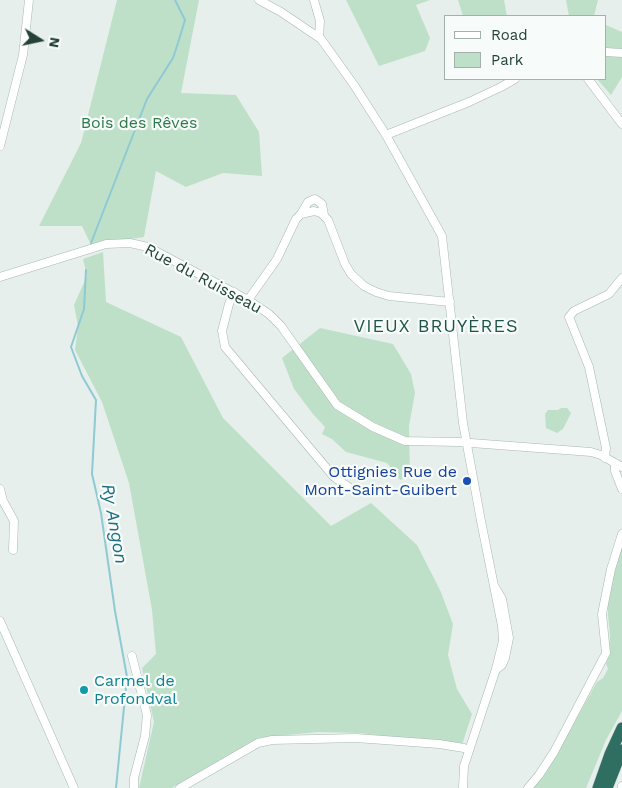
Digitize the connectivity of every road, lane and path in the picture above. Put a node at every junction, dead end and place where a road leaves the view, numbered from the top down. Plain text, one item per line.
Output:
1 (29, 0) edge
2 (258, 0) edge
3 (314, 0) edge
4 (319, 37) junction
5 (607, 52) edge
6 (622, 53) edge
7 (513, 80) edge
8 (589, 80) edge
9 (622, 124) edge
10 (386, 135) junction
11 (0, 146) edge
12 (301, 214) junction
13 (324, 215) junction
14 (0, 277) edge
15 (622, 278) edge
16 (234, 292) junction
17 (248, 300) junction
18 (450, 302) junction
19 (466, 443) junction
20 (605, 458) junction
21 (618, 465) edge
22 (350, 488) dead end
23 (0, 489) edge
24 (622, 490) edge
25 (622, 534) edge
26 (13, 550) dead end
27 (0, 621) edge
28 (132, 656) dead end
29 (622, 728) edge
30 (468, 750) junction
31 (622, 750) edge
32 (610, 754) junction
33 (74, 788) edge
34 (134, 788) edge
35 (180, 788) edge
36 (463, 788) edge
37 (528, 788) edge
38 (592, 788) edge
39 (598, 788) edge
40 (607, 788) edge

1 - 11 street
2 - 4 street
3 - 4 street
4 - 10 street
5 - 6 street
7 - 10 street
8 - 9 street
10 - 18 street
12 - 13 street
12 - 13 street
12 - 17 street
13 - 18 street
14 - 16 street, Rue du Ruisseau
15 - 20 street
16 - 17 street, Rue du Ruisseau
16 - 22 street
17 - 19 street, Rue du Ruisseau
18 - 19 street
19 - 20 street, Rue du Ruisseau
19 - 30 street
20 - 21 street, Rue du Ruisseau
21 - 24 street
23 - 26 street
25 - 37 street
27 - 33 street
28 - 34 street
29 - 32 highway
30 - 35 street
30 - 36 street
31 - 40 highway
32 - 38 highway
32 - 39 highway

